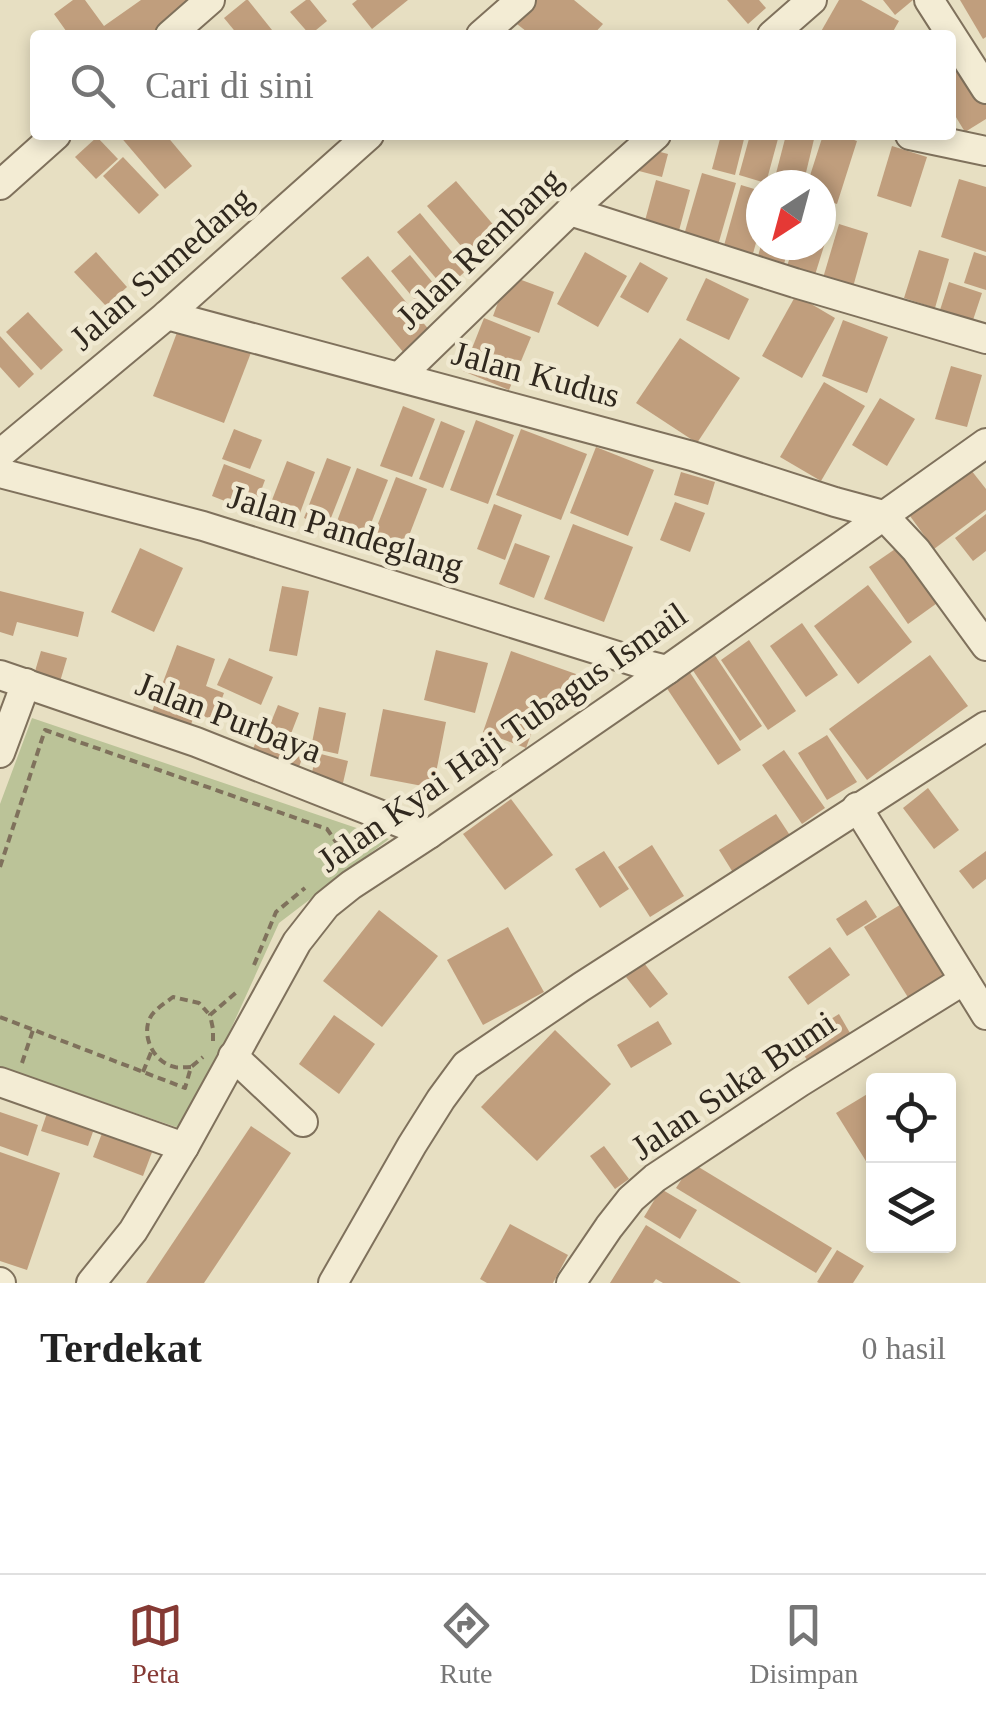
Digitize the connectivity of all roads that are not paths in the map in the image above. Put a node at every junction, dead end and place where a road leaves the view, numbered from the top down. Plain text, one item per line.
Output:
1 (210, 0) edge
2 (520, 0) edge
3 (812, 0) edge
4 (929, 0) edge
5 (176, 30) edge
6 (487, 30) edge
7 (778, 30) edge
8 (974, 44) edge
9 (986, 88) edge
10 (50, 140) edge
11 (363, 140) edge
12 (650, 140) edge
13 (934, 140) edge
14 (986, 151) edge
15 (0, 184) edge
16 (570, 212) junction
17 (166, 315) junction
18 (986, 339) edge
19 (400, 376) junction
20 (986, 443) edge
21 (0, 454) edge
22 (0, 473) edge
23 (883, 515) junction
24 (986, 646) edge
25 (667, 670) junction
26 (13, 679) edge
27 (986, 726) edge
28 (0, 754) edge
29 (857, 807) junction
30 (429, 834) junction
31 (964, 980) junction
32 (986, 1015) edge
33 (234, 1056) junction
34 (7, 1084) edge
35 (304, 1122) dead end
36 (184, 1146) junction
37 (91, 1283) edge
38 (333, 1283) edge
39 (571, 1283) edge

1 - 5 street
2 - 6 street
3 - 7 street
4 - 8 street
8 - 9 street
10 - 15 street
11 - 17 street, Jalan Sumedang
12 - 16 street, Jalan Rembang
13 - 14 street
16 - 18 street
16 - 19 street, Jalan Rembang
17 - 19 street, Jalan Kudus
17 - 21 street, Jalan Sumedang
19 - 23 street, Jalan Kudus
20 - 23 street, Jalan Kyai Haji Tubagus Ismail
22 - 25 street, Jalan Pandeglang
23 - 24 street
23 - 25 street, Jalan Kyai Haji Tubagus Ismail
25 - 30 street, Jalan Kyai Haji Tubagus Ismail
26 - 28 street
26 - 30 street, Jalan Purbaya
27 - 29 street
29 - 31 street
29 - 38 street
30 - 33 street, Jalan Kyai Haji Tubagus Ismail
31 - 32 street
31 - 39 street, Jalan Suka Bumi
33 - 35 street
33 - 36 street, Jalan Kyai Haji Tubagus Ismail
34 - 36 street
36 - 37 street, Jalan Kyai Haji Tubagus Ismail

